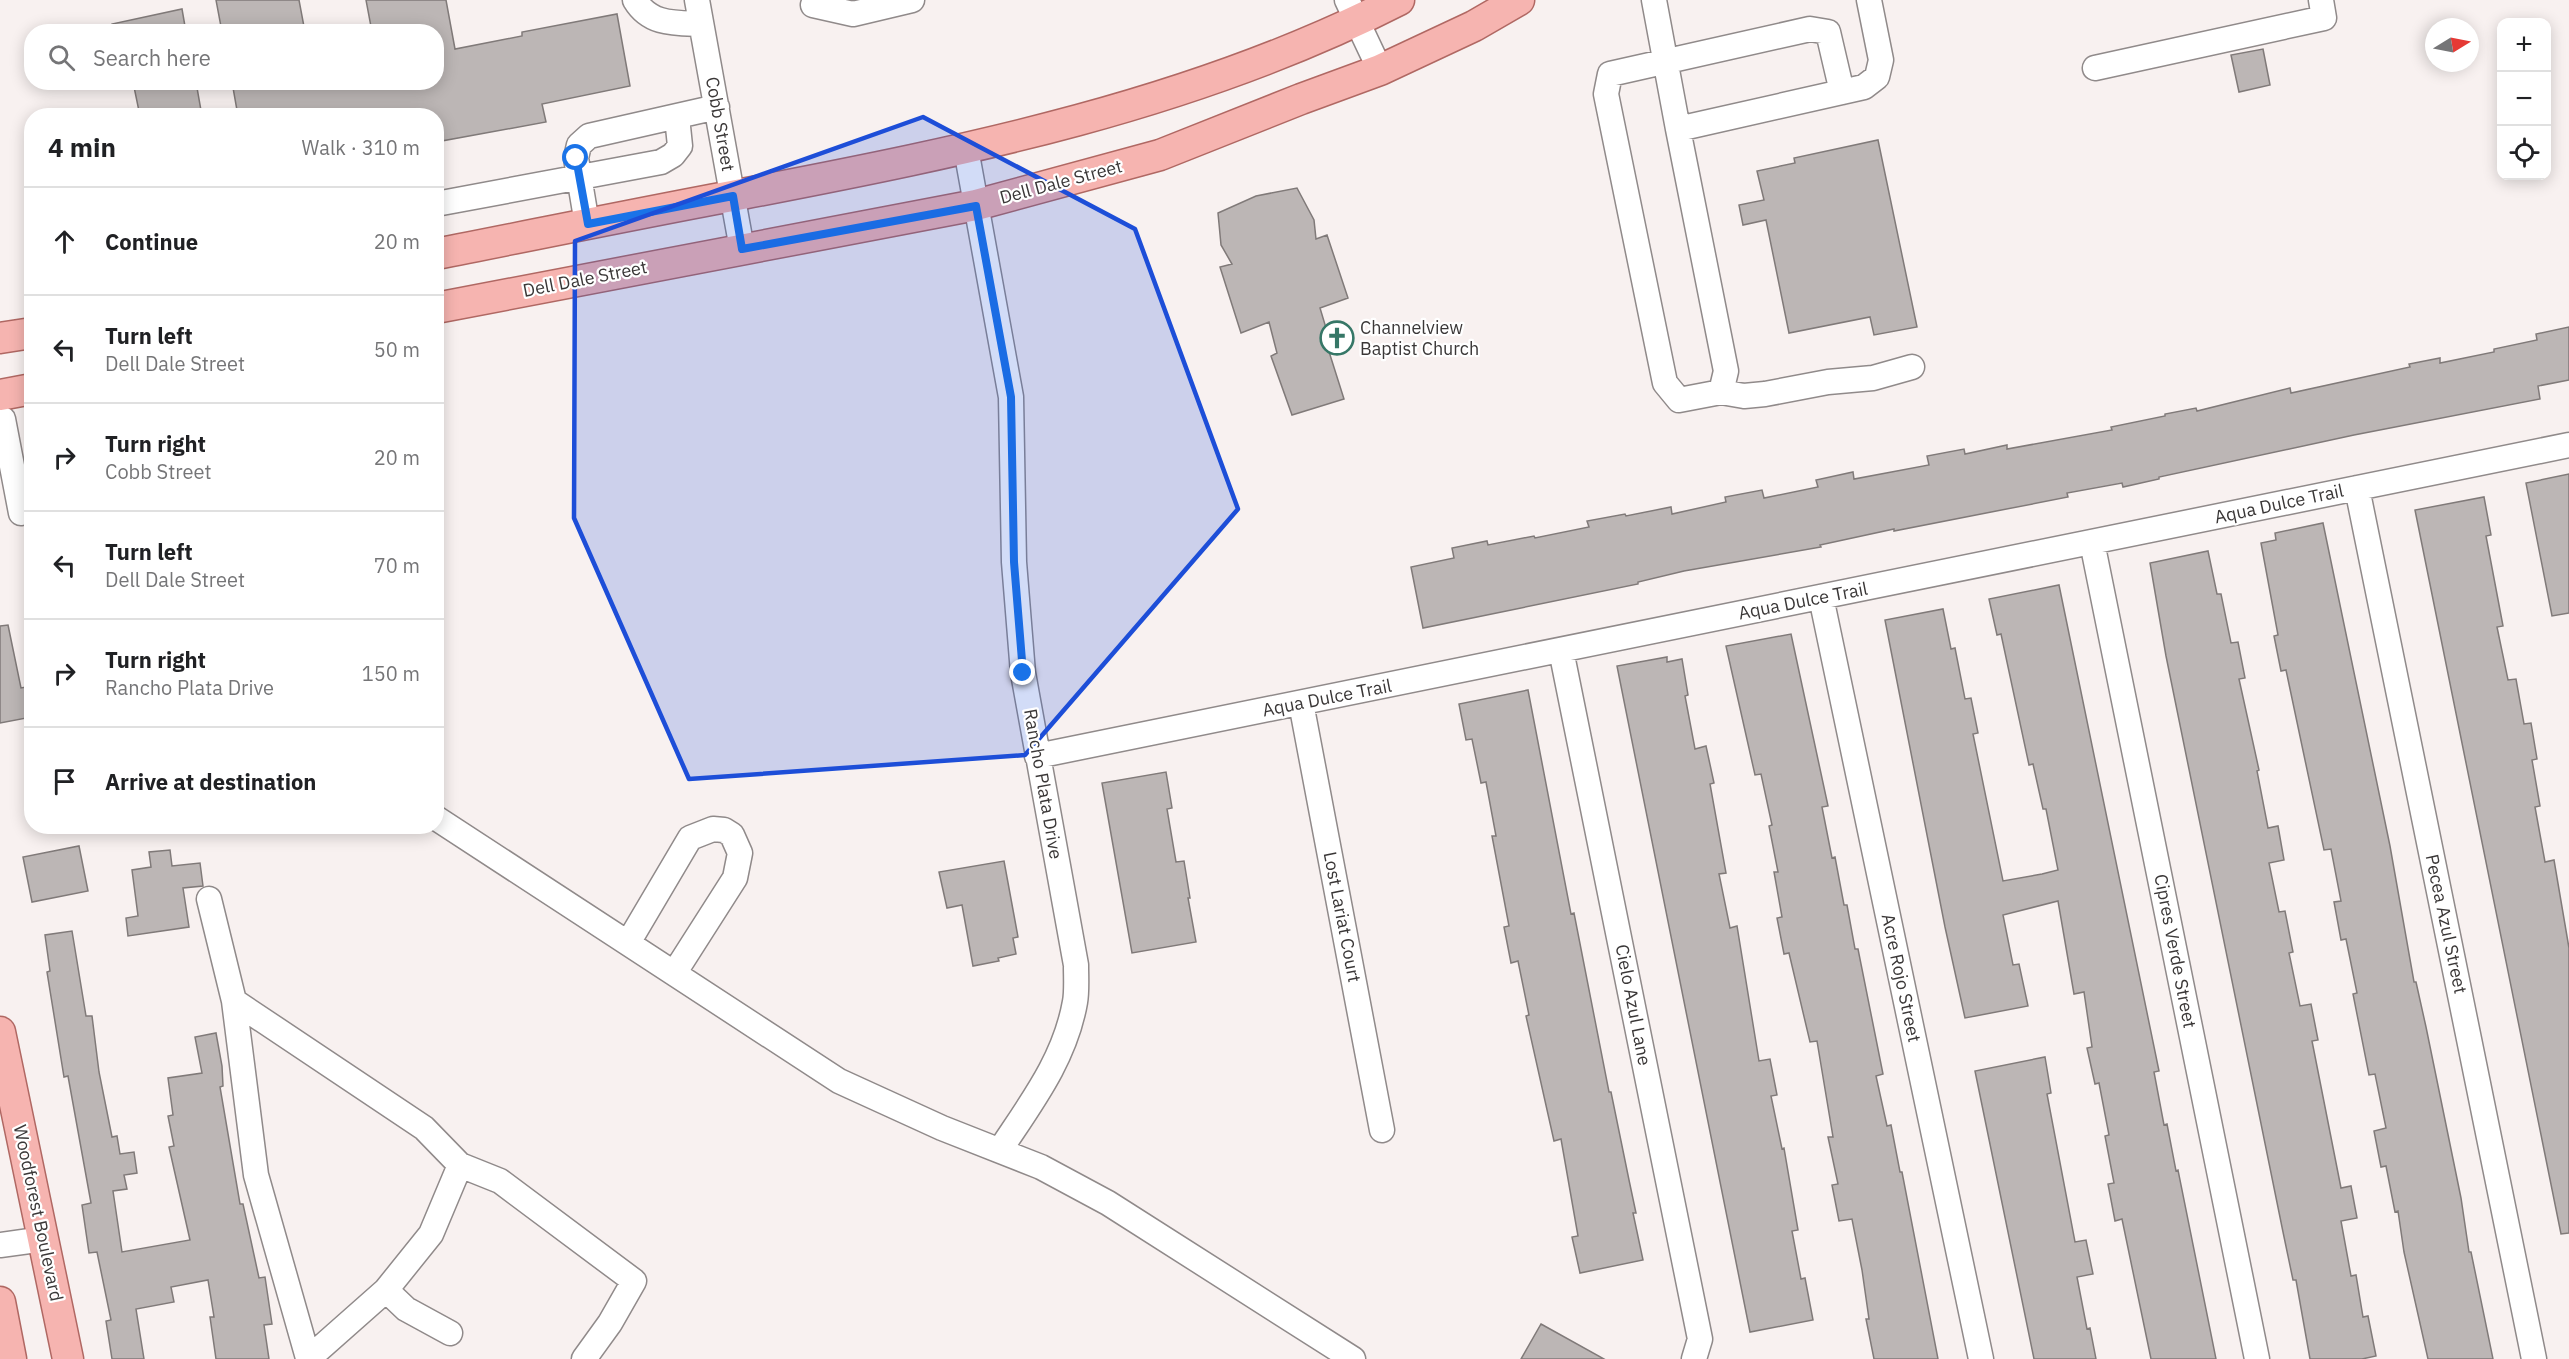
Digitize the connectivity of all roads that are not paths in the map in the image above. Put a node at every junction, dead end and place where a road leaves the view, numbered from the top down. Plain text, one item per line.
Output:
1 (635, 0) edge
2 (697, 0) edge
3 (912, 0) edge
4 (1399, 0) edge
5 (1519, 0) edge
6 (1654, 0) edge
7 (1869, 0) edge
8 (2321, 0) edge
9 (813, 5) dead end
10 (1352, 11) edge
11 (701, 24) junction
12 (1665, 63) junction
13 (2095, 68) dead end
14 (1380, 70) junction
15 (1842, 92) junction
16 (717, 107) junction
17 (677, 117) junction
18 (1678, 129) junction
19 (966, 149) junction
20 (579, 176) junction
21 (733, 196) junction
22 (444, 202) edge
23 (976, 206) junction
24 (588, 224) junction
25 (742, 249) junction
26 (444, 252) edge
27 (444, 306) edge
28 (24, 334) edge
29 (0, 338) edge
30 (1912, 368) dead end
31 (24, 390) edge
32 (1721, 392) junction
33 (0, 394) edge
34 (0, 419) edge
35 (2569, 445) edge
36 (2357, 488) junction
37 (21, 513) dead end
38 (2092, 542) junction
39 (1821, 597) junction
40 (1561, 650) junction
41 (1302, 703) junction
42 (1037, 756) junction
43 (444, 823) edge
44 (209, 899) dead end
45 (628, 943) junction
46 (675, 972) junction
47 (234, 1001) junction
48 (0, 1032) edge
49 (1382, 1130) dead end
50 (1000, 1150) junction
51 (460, 1165) junction
52 (44, 1239) junction
53 (0, 1245) edge
54 (386, 1290) junction
55 (0, 1302) edge
56 (450, 1333) dead end
57 (11, 1359) edge
58 (68, 1359) edge
59 (308, 1359) edge
60 (584, 1359) edge
61 (1353, 1359) edge
62 (1694, 1359) edge
63 (1981, 1359) edge
64 (2257, 1359) edge
65 (2535, 1359) edge

1 - 11 street
2 - 11 street, Cobb Street
3 - 9 street
4 - 10 main road
5 - 14 main road, Dell Dale Street
6 - 12 street
7 - 15 street
8 - 13 street
10 - 14 street
10 - 19 main road
11 - 16 street, Cobb Street
12 - 15 street
12 - 18 street
12 - 32 street
14 - 23 main road, Dell Dale Street
15 - 18 street
16 - 17 street
16 - 21 street, Cobb Street
17 - 20 street
17 - 20 street
18 - 32 street
19 - 21 main road
19 - 23 street, Rancho Plata Drive
20 - 22 street
20 - 24 street
21 - 24 main road
21 - 25 street, Cobb Street
23 - 25 main road, Dell Dale Street
23 - 42 street, Rancho Plata Drive
24 - 26 main road
25 - 27 main road, Dell Dale Street
28 - 29 main road
30 - 32 street
31 - 33 main road
34 - 37 street
35 - 36 street, Aqua Dulce Trail
36 - 38 street, Aqua Dulce Trail
36 - 65 street, Pecea Azul Street
38 - 39 street, Aqua Dulce Trail
38 - 64 street, Cipres Verde Street
39 - 40 street, Aqua Dulce Trail
39 - 63 street, Acre Rojo Street
40 - 41 street, Aqua Dulce Trail
40 - 62 street, Cielo Azul Lane
41 - 42 street, Aqua Dulce Trail
41 - 49 street, Lost Lariat Court
42 - 50 street, Rancho Plata Drive
43 - 45 street
44 - 47 street
45 - 46 street
45 - 46 street
46 - 50 street
47 - 51 street
47 - 59 street
48 - 52 main road, Woodforest Boulevard
50 - 61 street
51 - 54 street
51 - 60 street
52 - 53 street
52 - 58 main road, Woodforest Boulevard
54 - 56 street
54 - 59 street
55 - 57 main road

